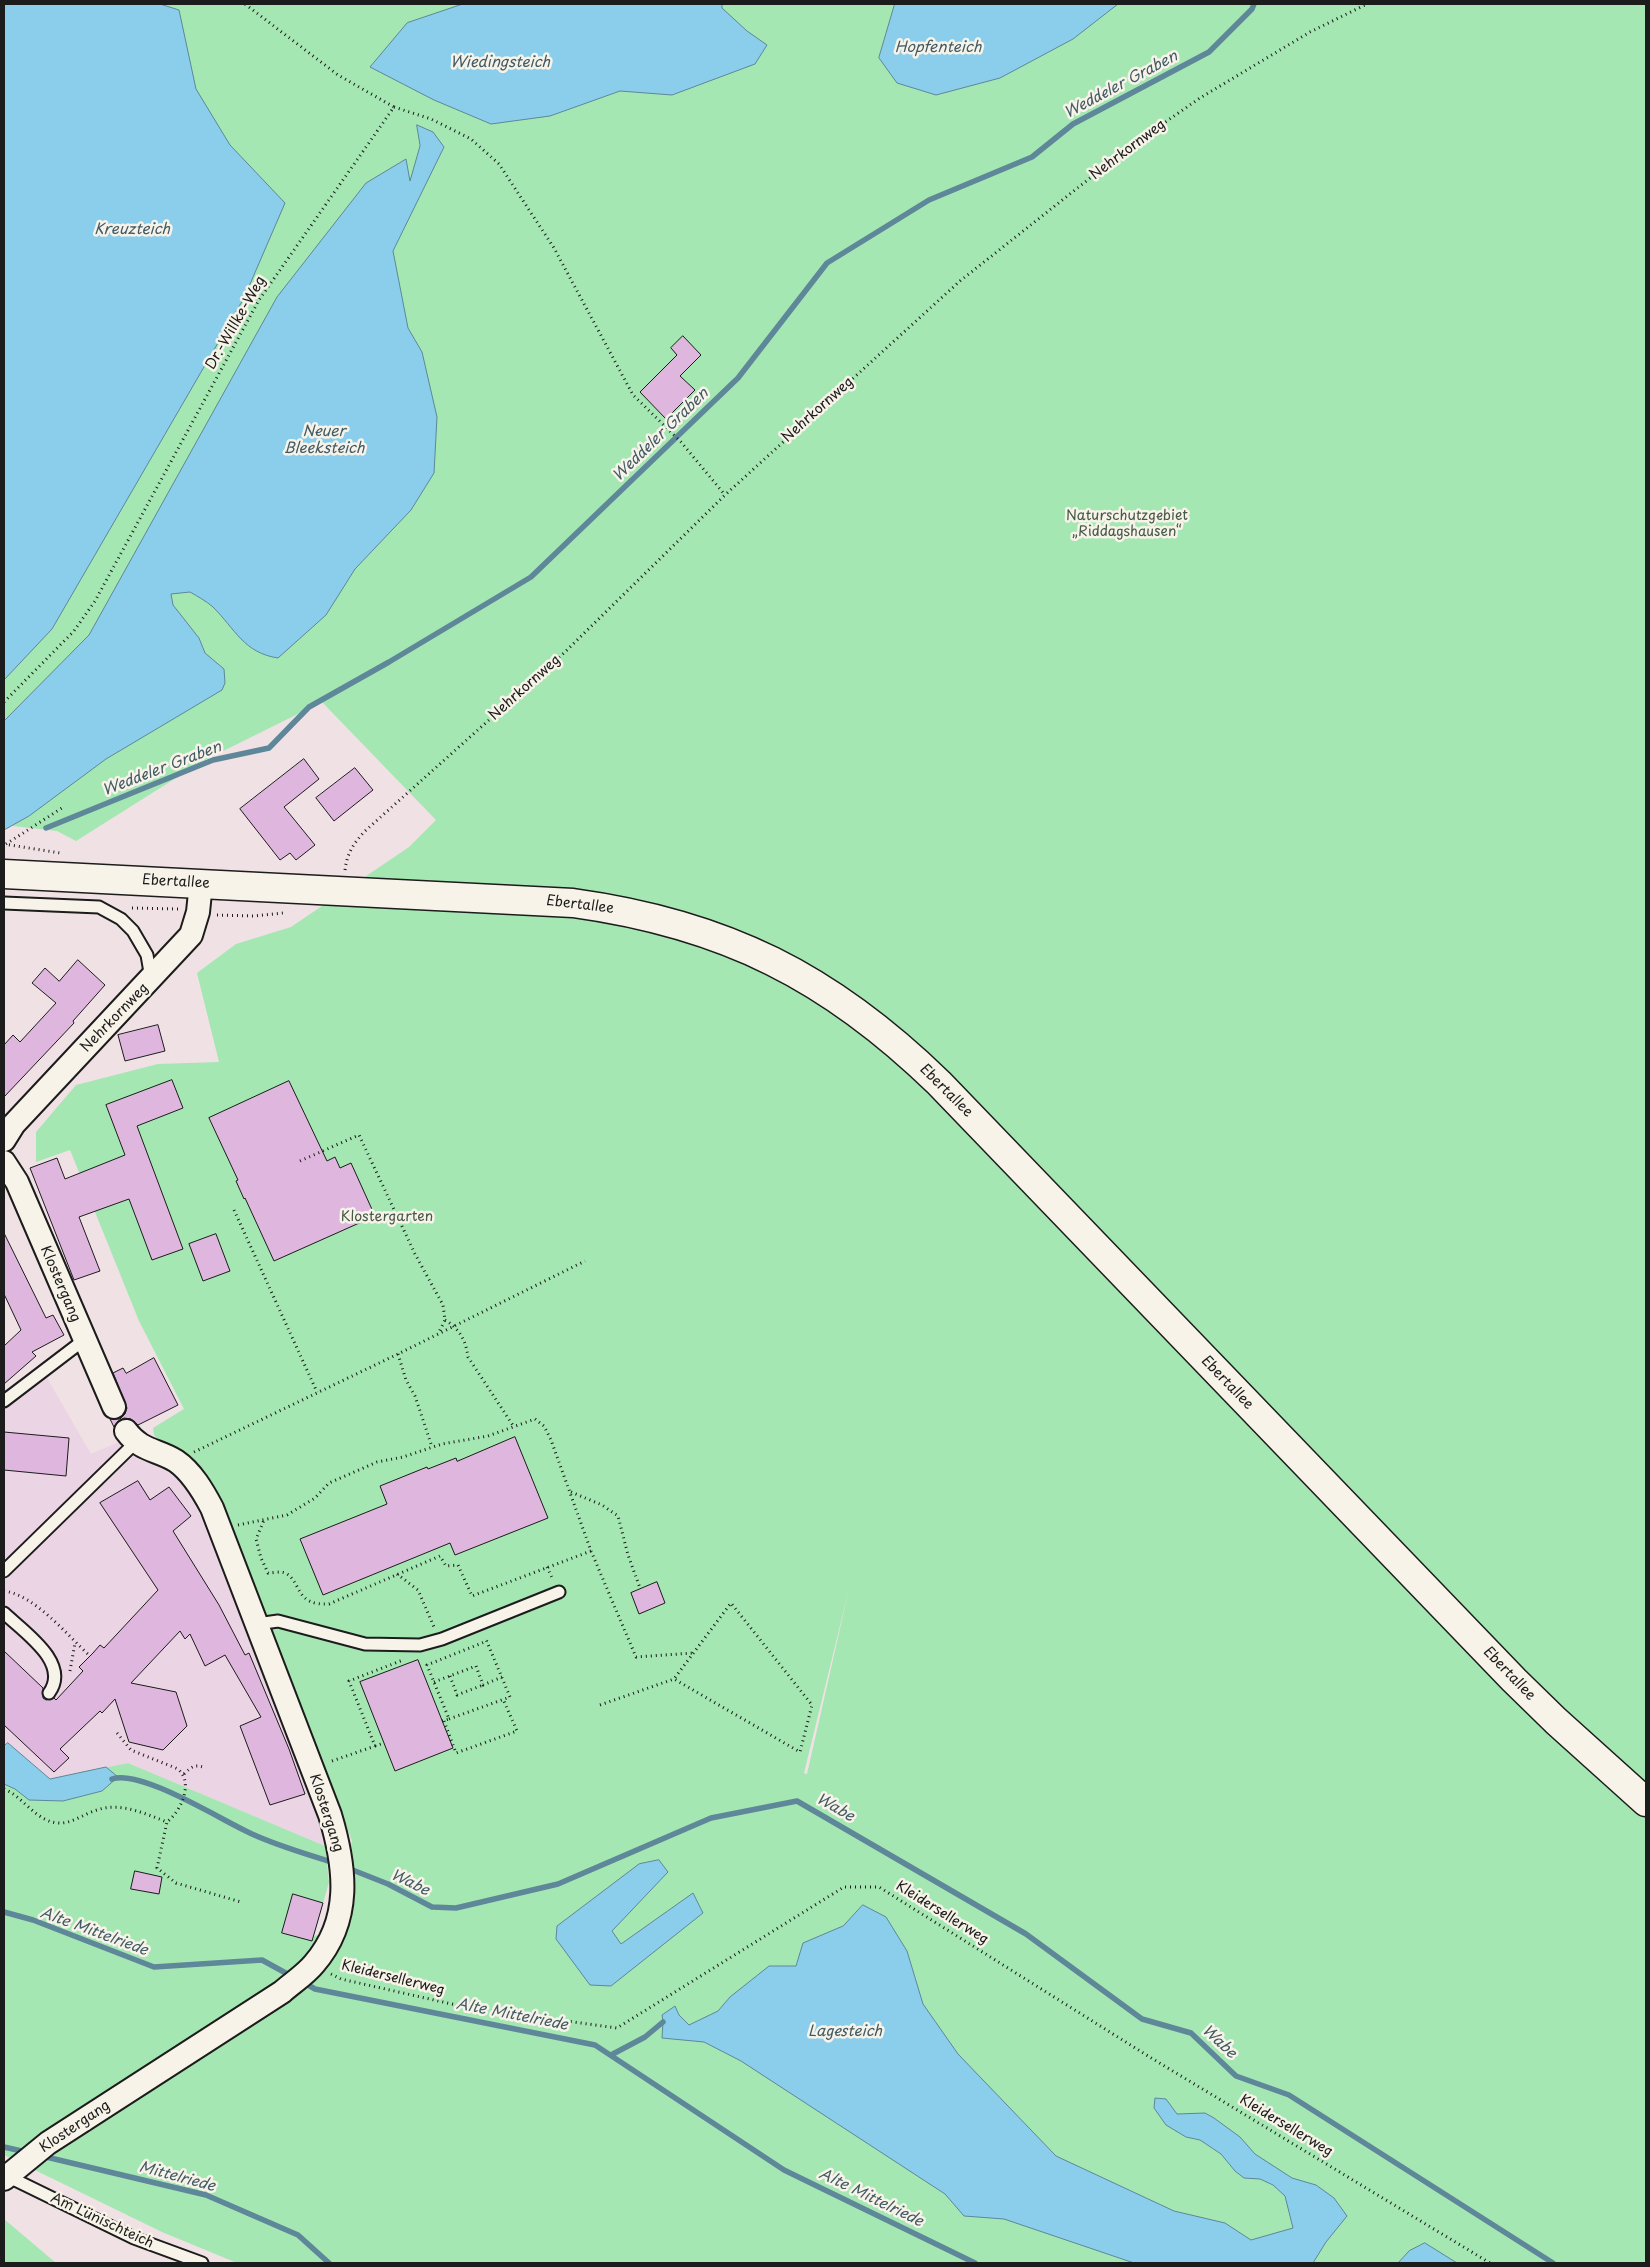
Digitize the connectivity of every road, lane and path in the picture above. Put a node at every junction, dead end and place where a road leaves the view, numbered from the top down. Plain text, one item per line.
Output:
1 (245, 4) edge
2 (1367, 4) edge
3 (394, 107) junction
4 (725, 495) junction
5 (4, 702) edge
6 (62, 808) dead end
7 (5, 844) edge
8 (62, 855) dead end
9 (4, 874) edge
10 (201, 883) junction
11 (343, 891) junction
12 (4, 903) edge
13 (151, 980) junction
14 (4, 1140) edge
15 (300, 1161) dead end
16 (5, 1165) edge
17 (234, 1210) dead end
18 (585, 1261) dead end
19 (446, 1320) junction
20 (455, 1326) junction
21 (436, 1335) junction
22 (84, 1340) junction
23 (398, 1354) junction
24 (317, 1392) junction
25 (4, 1401) edge
26 (114, 1408) dead end
27 (514, 1427) junction
28 (130, 1437) joint
29 (432, 1447) junction
30 (176, 1461) junction
31 (570, 1492) junction
32 (264, 1520) junction
33 (220, 1528) junction
34 (590, 1551) junction
35 (4, 1571) edge
36 (397, 1574) junction
37 (640, 1588) dead end
38 (4, 1591) edge
39 (559, 1592) dead end
40 (4, 1613) edge
41 (257, 1624) junction
42 (480, 1624) junction
43 (438, 1640) junction
44 (487, 1641) junction
45 (420, 1645) junction
46 (694, 1653) junction
47 (90, 1656) dead end
48 (450, 1676) junction
49 (502, 1677) junction
50 (674, 1679) junction
51 (434, 1682) junction
52 (483, 1685) junction
53 (48, 1693) dead end
54 (504, 1699) junction
55 (600, 1704) dead end
56 (449, 1719) junction
57 (117, 1733) dead end
58 (384, 1743) dead end
59 (375, 1746) junction
60 (206, 1768) dead end
61 (312, 1768) junction
62 (184, 1774) junction
63 (4, 1789) edge
64 (1646, 1802) edge
65 (167, 1822) junction
66 (241, 1902) dead end
67 (312, 1966) junction
68 (5, 2177) edge
69 (202, 2263) edge
70 (1490, 2263) edge

1 - 3 path
2 - 4 path, Nehrkornweg
3 - 4 path
3 - 5 path, Dr.-Willke-Weg
4 - 11 path, Nehrkornweg
6 - 7 path
7 - 8 path
9 - 10 main road, Ebertallee
10 - 11 main road, Ebertallee
10 - 13 street, Nehrkornweg
11 - 64 main road, Ebertallee
12 - 13 lane
13 - 14 street, Nehrkornweg
15 - 19 path
16 - 22 street, Klostergang
17 - 24 path
18 - 20 path
19 - 20 path
19 - 21 path
20 - 21 path
20 - 27 path
21 - 23 path
22 - 25 lane
22 - 26 street, Klostergang
23 - 24 path
23 - 29 path
24 - 30 path
27 - 29 path
27 - 31 path
28 - 30 street, Klostergang
28 - 35 lane
29 - 32 path
30 - 33 street, Klostergang
31 - 34 path
31 - 37 path
32 - 33 path
32 - 36 path
33 - 41 street, Klostergang
34 - 36 path
34 - 46 path
36 - 43 path
38 - 47 path
39 - 42 lane
40 - 53 lane
41 - 45 lane
41 - 61 street, Klostergang
42 - 43 lane
42 - 44 path
43 - 45 lane
44 - 49 path
44 - 51 path
45 - 59 path
46 - 50 path
46 - 50 path
48 - 51 path
48 - 52 path
48 - 52 path
49 - 52 path
49 - 54 path
50 - 55 path
51 - 56 path
54 - 56 path
54 - 56 path
57 - 62 path
58 - 59 path
59 - 61 path
60 - 62 path
61 - 67 street, Klostergang
62 - 65 path
63 - 65 path
65 - 66 path
67 - 68 street, Klostergang
67 - 70 path, Kleidersellerweg
68 - 69 lane, Am Lünischteich

